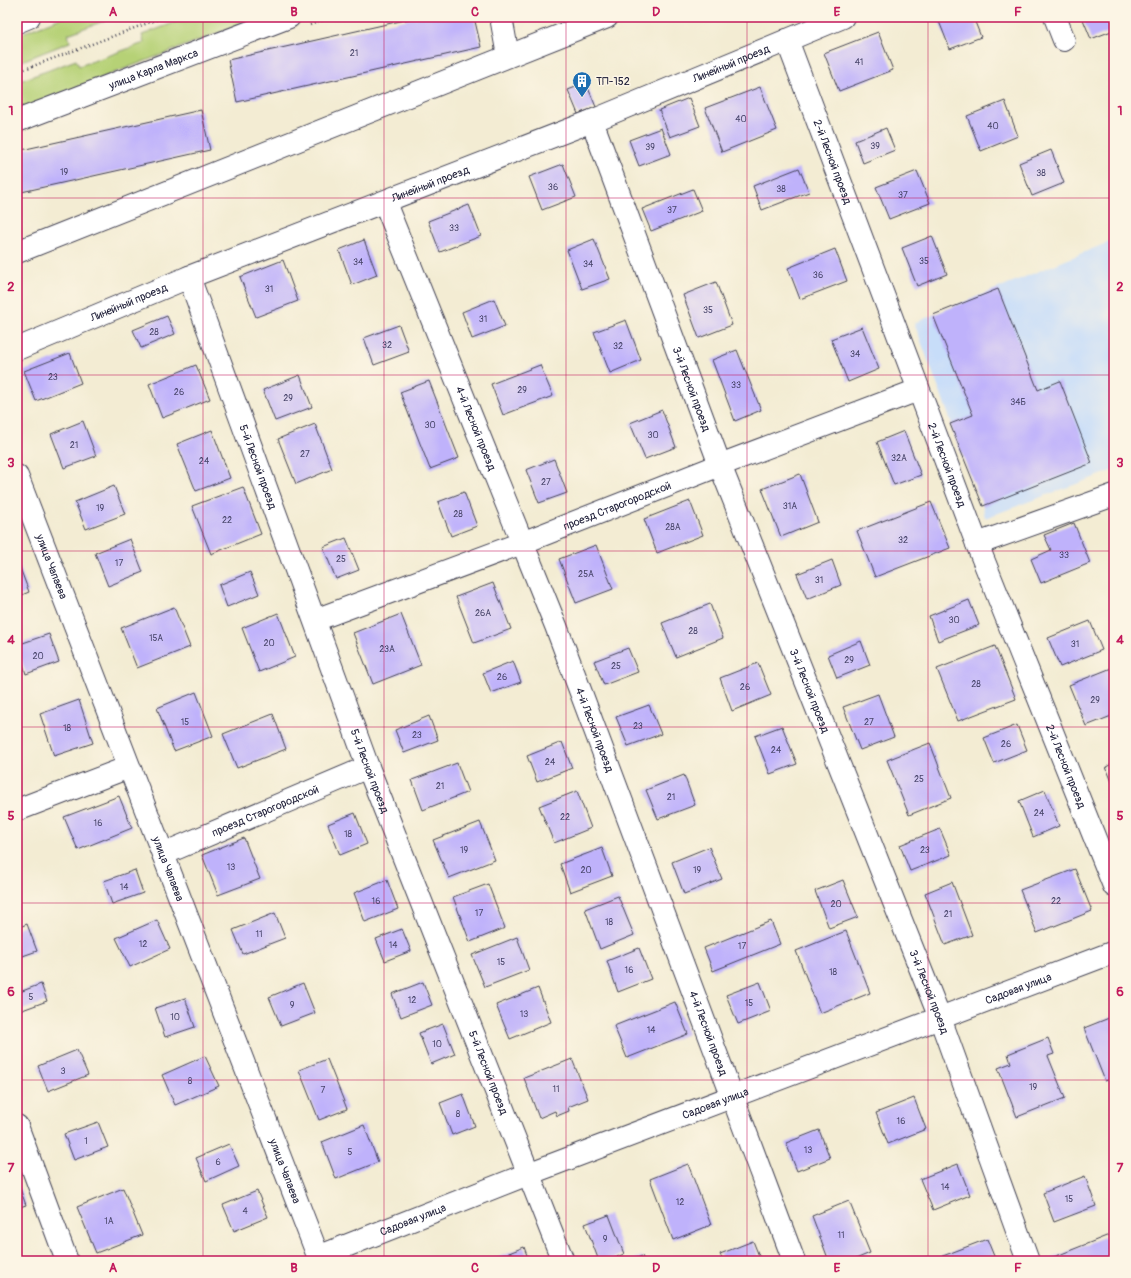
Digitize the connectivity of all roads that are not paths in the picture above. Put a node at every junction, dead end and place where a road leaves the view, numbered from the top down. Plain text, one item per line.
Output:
1 (29, 17) edge
2 (289, 17) edge
3 (501, 17) edge
4 (607, 17) edge
5 (843, 17) edge
6 (1054, 17) edge
7 (17, 22) edge
8 (816, 22) edge
9 (787, 40) junction
10 (1064, 40) dead end
11 (508, 56) junction
12 (17, 121) edge
13 (592, 121) junction
14 (385, 203) junction
15 (17, 252) edge
16 (189, 277) junction
17 (17, 349) edge
18 (918, 390) junction
19 (720, 465) junction
20 (17, 476) edge
21 (1114, 495) edge
22 (522, 543) junction
23 (977, 544) junction
24 (315, 620) junction
25 (129, 767) junction
26 (368, 767) junction
27 (17, 810) edge
28 (163, 854) junction
29 (1114, 886) edge
30 (1114, 952) edge
31 (940, 1018) junction
32 (733, 1097) junction
33 (17, 1126) edge
34 (528, 1174) junction
35 (319, 1259) edge
36 (67, 1261) edge
37 (563, 1261) edge
38 (794, 1261) edge
39 (1028, 1261) edge

1 - 7 street
2 - 12 street, улица Карла Маркса
3 - 11 street
4 - 11 street
5 - 8 street, Линейный проезд
6 - 10 street
8 - 9 street, Линейный проезд
9 - 13 street, Линейный проезд
9 - 18 street, 2-й Лесной проезд
11 - 15 street
13 - 14 street, Линейный проезд
13 - 19 street, 3-й Лесной проезд
14 - 16 street, Линейный проезд
14 - 22 street, 4-й Лесной проезд
16 - 17 street, Линейный проезд
16 - 24 street, 5-й Лесной проезд
18 - 19 street, проезд Старогородской
18 - 23 street, 2-й Лесной проезд
19 - 22 street, проезд Старогородской
19 - 31 street, 3-й Лесной проезд
20 - 25 street, улица Чапаева
21 - 23 street
22 - 24 street, проезд Старогородской
22 - 32 street, 4-й Лесной проезд
23 - 29 street, 2-й Лесной проезд
24 - 26 street, 5-й Лесной проезд
25 - 27 street
25 - 28 street, улица Чапаева
26 - 28 street, проезд Старогородской
26 - 34 street, 5-й Лесной проезд
28 - 35 street, улица Чапаева
30 - 31 street, Садовая улица
31 - 32 street, Садовая улица
31 - 39 street, 3-й Лесной проезд
32 - 34 street, Садовая улица
32 - 38 street, 4-й Лесной проезд
33 - 36 street
34 - 35 street, Садовая улица
34 - 37 street, 5-й Лесной проезд

